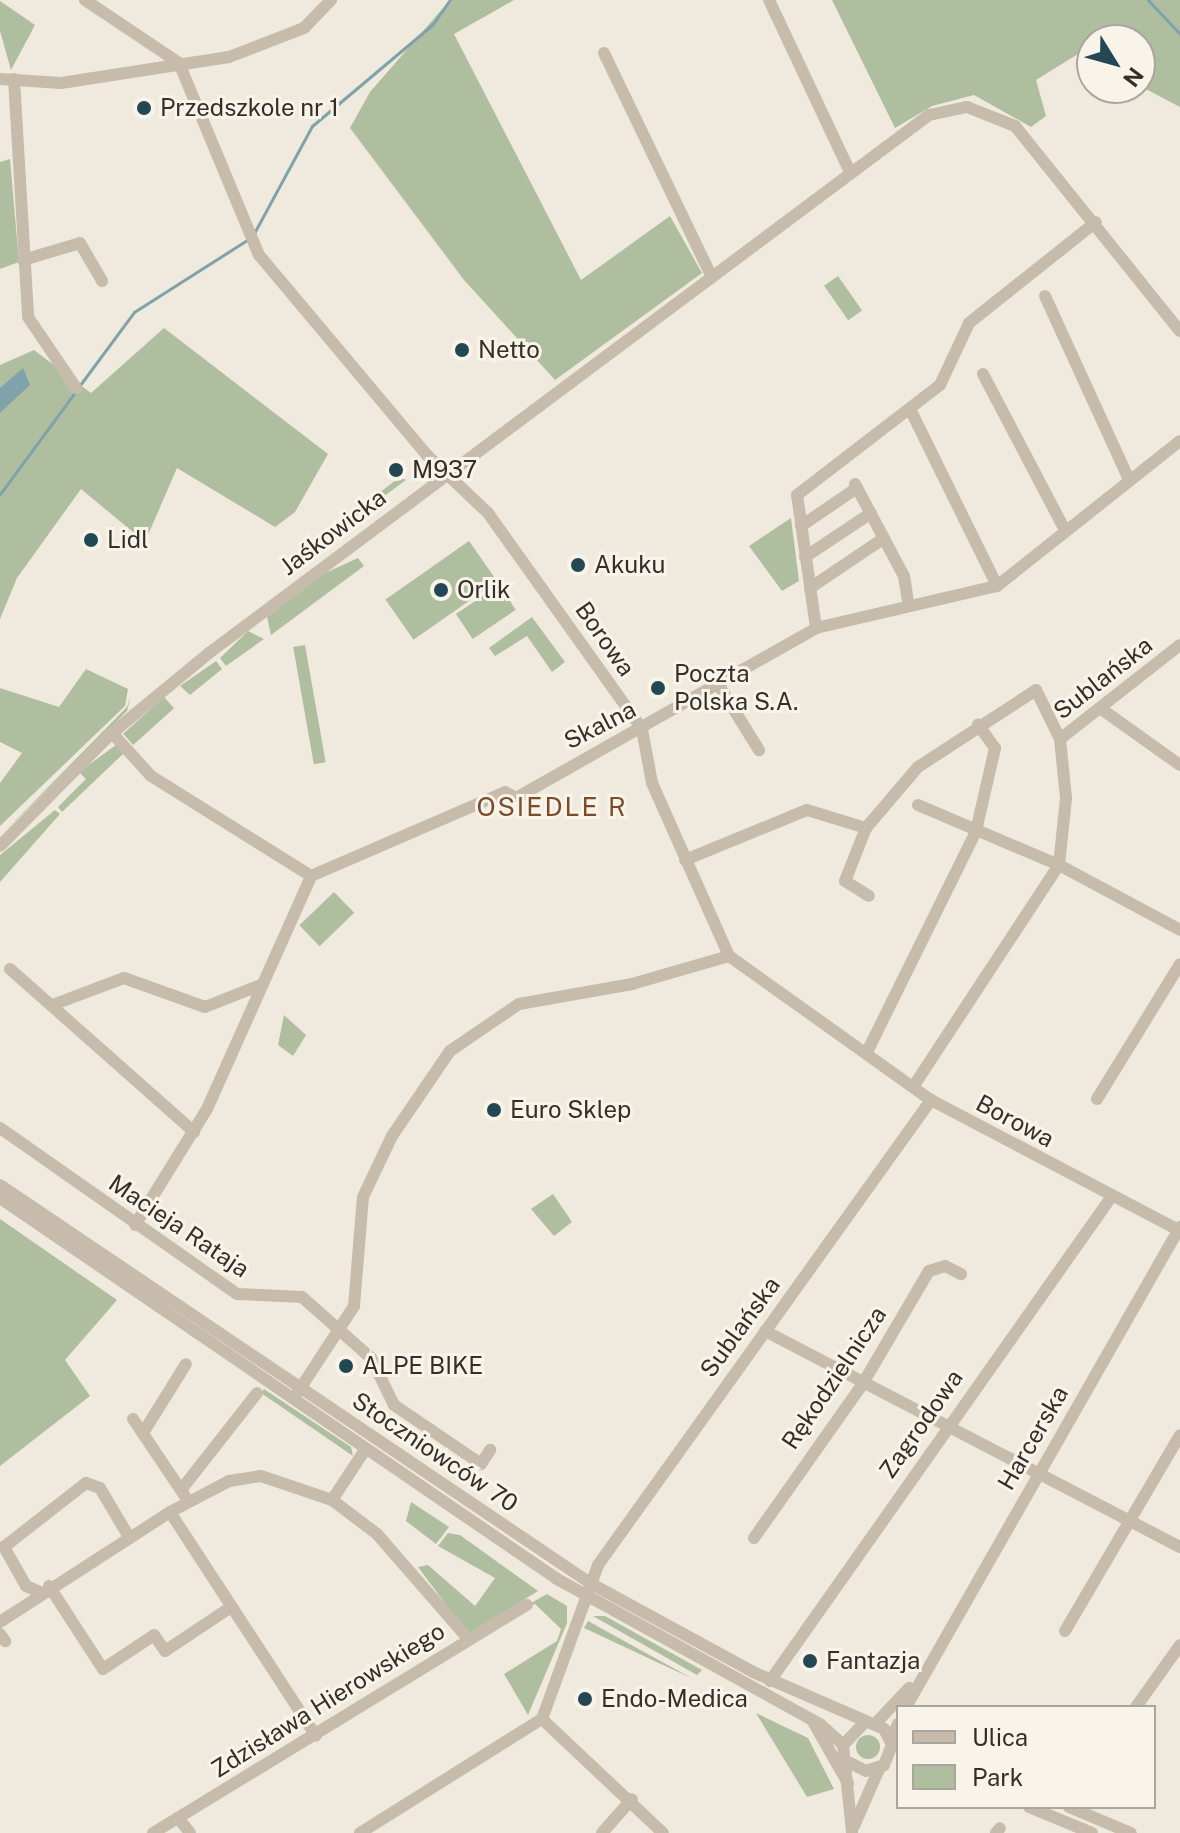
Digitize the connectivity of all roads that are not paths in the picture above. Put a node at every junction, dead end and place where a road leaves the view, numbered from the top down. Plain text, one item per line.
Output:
1 (85, 0) edge
2 (331, 0) edge
3 (769, 0) edge
4 (604, 53) dead end
5 (179, 63) junction
6 (0, 79) edge
7 (14, 79) junction
8 (850, 172) junction
9 (1096, 222) junction
10 (23, 260) junction
11 (712, 277) junction
12 (102, 281) dead end
13 (1045, 296) dead end
14 (1180, 331) edge
15 (983, 374) dead end
16 (76, 388) dead end
17 (911, 411) junction
18 (1180, 441) edge
19 (447, 475) junction
20 (1128, 477) junction
21 (871, 513) junction
22 (801, 526) junction
23 (1065, 530) junction
24 (884, 538) junction
25 (805, 557) junction
26 (997, 586) junction
27 (810, 588) junction
28 (913, 605) junction
29 (816, 628) junction
30 (1180, 645) edge
31 (718, 684) junction
32 (1100, 708) junction
33 (978, 725) junction
34 (642, 729) junction
35 (112, 733) junction
36 (1060, 739) junction
37 (759, 750) dead end
38 (1180, 765) edge
39 (918, 805) dead end
40 (866, 828) junction
41 (976, 831) junction
42 (0, 846) edge
43 (685, 860) junction
44 (1059, 865) junction
45 (311, 876) junction
46 (869, 896) dead end
47 (1180, 930) edge
48 (729, 956) junction
49 (1180, 964) edge
50 (10, 969) dead end
51 (258, 986) junction
52 (55, 1004) junction
53 (867, 1052) junction
54 (913, 1087) junction
55 (1097, 1099) dead end
56 (931, 1100) junction
57 (0, 1128) edge
58 (194, 1132) junction
59 (0, 1185) edge
60 (1112, 1196) junction
61 (0, 1198) edge
62 (135, 1225) junction
63 (1179, 1229) edge
64 (961, 1274) dead end
65 (344, 1328) junction
66 (765, 1331) junction
67 (186, 1364) dead end
68 (862, 1385) junction
69 (301, 1388) junction
70 (257, 1393) dead end
71 (292, 1401) junction
72 (133, 1419) dead end
73 (946, 1427) junction
74 (143, 1433) junction
75 (1180, 1435) edge
76 (365, 1450) junction
77 (490, 1450) dead end
78 (1039, 1473) junction
79 (181, 1490) junction
80 (332, 1500) junction
81 (189, 1502) junction
82 (170, 1512) junction
83 (1134, 1521) junction
84 (129, 1537) junction
85 (754, 1538) dead end
86 (1180, 1547) edge
87 (590, 1583) junction
88 (44, 1589) junction
89 (584, 1596) junction
90 (527, 1605) dead end
91 (231, 1607) junction
92 (0, 1622) edge
93 (1065, 1631) dead end
94 (469, 1640) junction
95 (1180, 1645) edge
96 (924, 1670) junction
97 (770, 1681) junction
98 (907, 1705) edge
99 (1137, 1705) edge
100 (542, 1719) junction
101 (812, 1720) junction
102 (870, 1723) junction
103 (316, 1736) junction
104 (894, 1740) edge
105 (843, 1745) junction
106 (850, 1763) junction
107 (888, 1763) edge
108 (851, 1790) junction
109 (632, 1799) junction
110 (1034, 1809) edge
111 (1074, 1809) edge
112 (178, 1818) junction
113 (153, 1833) edge
114 (190, 1833) edge
115 (360, 1833) edge
116 (602, 1833) edge
117 (663, 1833) edge
118 (855, 1833) edge
119 (1092, 1833) edge
120 (1131, 1833) edge

1 - 5 street
2 - 5 street
3 - 8 street
4 - 11 street
5 - 7 street
5 - 19 street, Borowa
6 - 7 street
7 - 10 street
8 - 9 street, Jaśkowicka
8 - 11 street, Jaśkowicka
9 - 14 street
9 - 17 street
10 - 12 street
10 - 16 street
11 - 19 street, Jaśkowicka
13 - 20 street
15 - 23 street
17 - 22 street
17 - 26 street
18 - 20 street, Skalna
19 - 34 street, Borowa
19 - 35 street, Jaśkowicka
20 - 23 street, Skalna
21 - 22 street
21 - 24 street
21 - 25 street
22 - 25 street
23 - 26 street, Skalna
24 - 27 street
24 - 28 street
25 - 27 street
26 - 28 street, Skalna
27 - 29 street
28 - 29 street, Skalna
29 - 31 street, Skalna
30 - 32 street, Sublańska
31 - 34 street, Skalna
31 - 37 street
32 - 36 street, Sublańska
32 - 38 street
33 - 36 street
33 - 40 street
33 - 41 street
34 - 43 street, Borowa
34 - 45 street, Skalna
35 - 42 street, Jaśkowicka
35 - 45 street
36 - 44 street, Sublańska
39 - 41 street
40 - 43 street
40 - 46 street
41 - 44 street
41 - 53 street
43 - 48 street, Borowa
44 - 47 street
44 - 54 street, Sublańska
45 - 51 street
48 - 53 street, Borowa
48 - 65 street
49 - 55 street
50 - 52 street
51 - 52 street
51 - 58 street
52 - 58 street
53 - 54 street, Borowa
54 - 56 street, Borowa
56 - 60 street, Borowa
56 - 66 street, Sublańska
57 - 62 street, Macieja Rataja
58 - 62 street
59 - 69 street, Stoczniowców 70
60 - 63 street, Borowa
60 - 73 street, Zagrodowa
61 - 71 street, Stoczniowców 70
62 - 65 street, Macieja Rataja
63 - 78 street, Harcerska
64 - 68 street, Rękodzielnicza
65 - 69 street
65 - 77 street, Macieja Rataja
66 - 68 street
66 - 87 street, Sublańska
67 - 74 street
68 - 73 street
68 - 85 street, Rękodzielnicza
69 - 71 street
69 - 87 street, Stoczniowców 70
70 - 79 street
71 - 76 street, Stoczniowców 70
72 - 74 street
73 - 78 street
73 - 97 street, Zagrodowa
74 - 79 street
75 - 83 street
76 - 80 street
76 - 89 street, Stoczniowców 70
78 - 83 street
78 - 96 street, Harcerska
79 - 81 street
80 - 81 street
80 - 94 street
81 - 82 street
82 - 84 street
82 - 91 street
83 - 86 street
83 - 93 street
84 - 88 street
84 - 88 street
87 - 89 street, Sublańska
87 - 97 street, Stoczniowców 70
88 - 91 street
88 - 92 street
89 - 100 street, Sublańska
89 - 101 street, Stoczniowców 70
90 - 94 street, Zdzisława Hierowskiego
91 - 103 street
94 - 103 street, Zdzisława Hierowskiego
95 - 99 street
96 - 98 street, Harcerska
96 - 102 street, Harcerska
97 - 102 street, Stoczniowców 70
100 - 109 street
100 - 115 street
101 - 105 street, Stoczniowców 70
101 - 108 street
102 - 104 street, Stoczniowców 70
102 - 105 street, Harcerska
103 - 112 street, Zdzisława Hierowskiego
104 - 107 street
105 - 106 street
106 - 107 street
106 - 108 street
107 - 118 street
108 - 118 street
109 - 116 street
109 - 117 street
110 - 119 street
111 - 120 street
112 - 113 street, Zdzisława Hierowskiego
112 - 114 street

